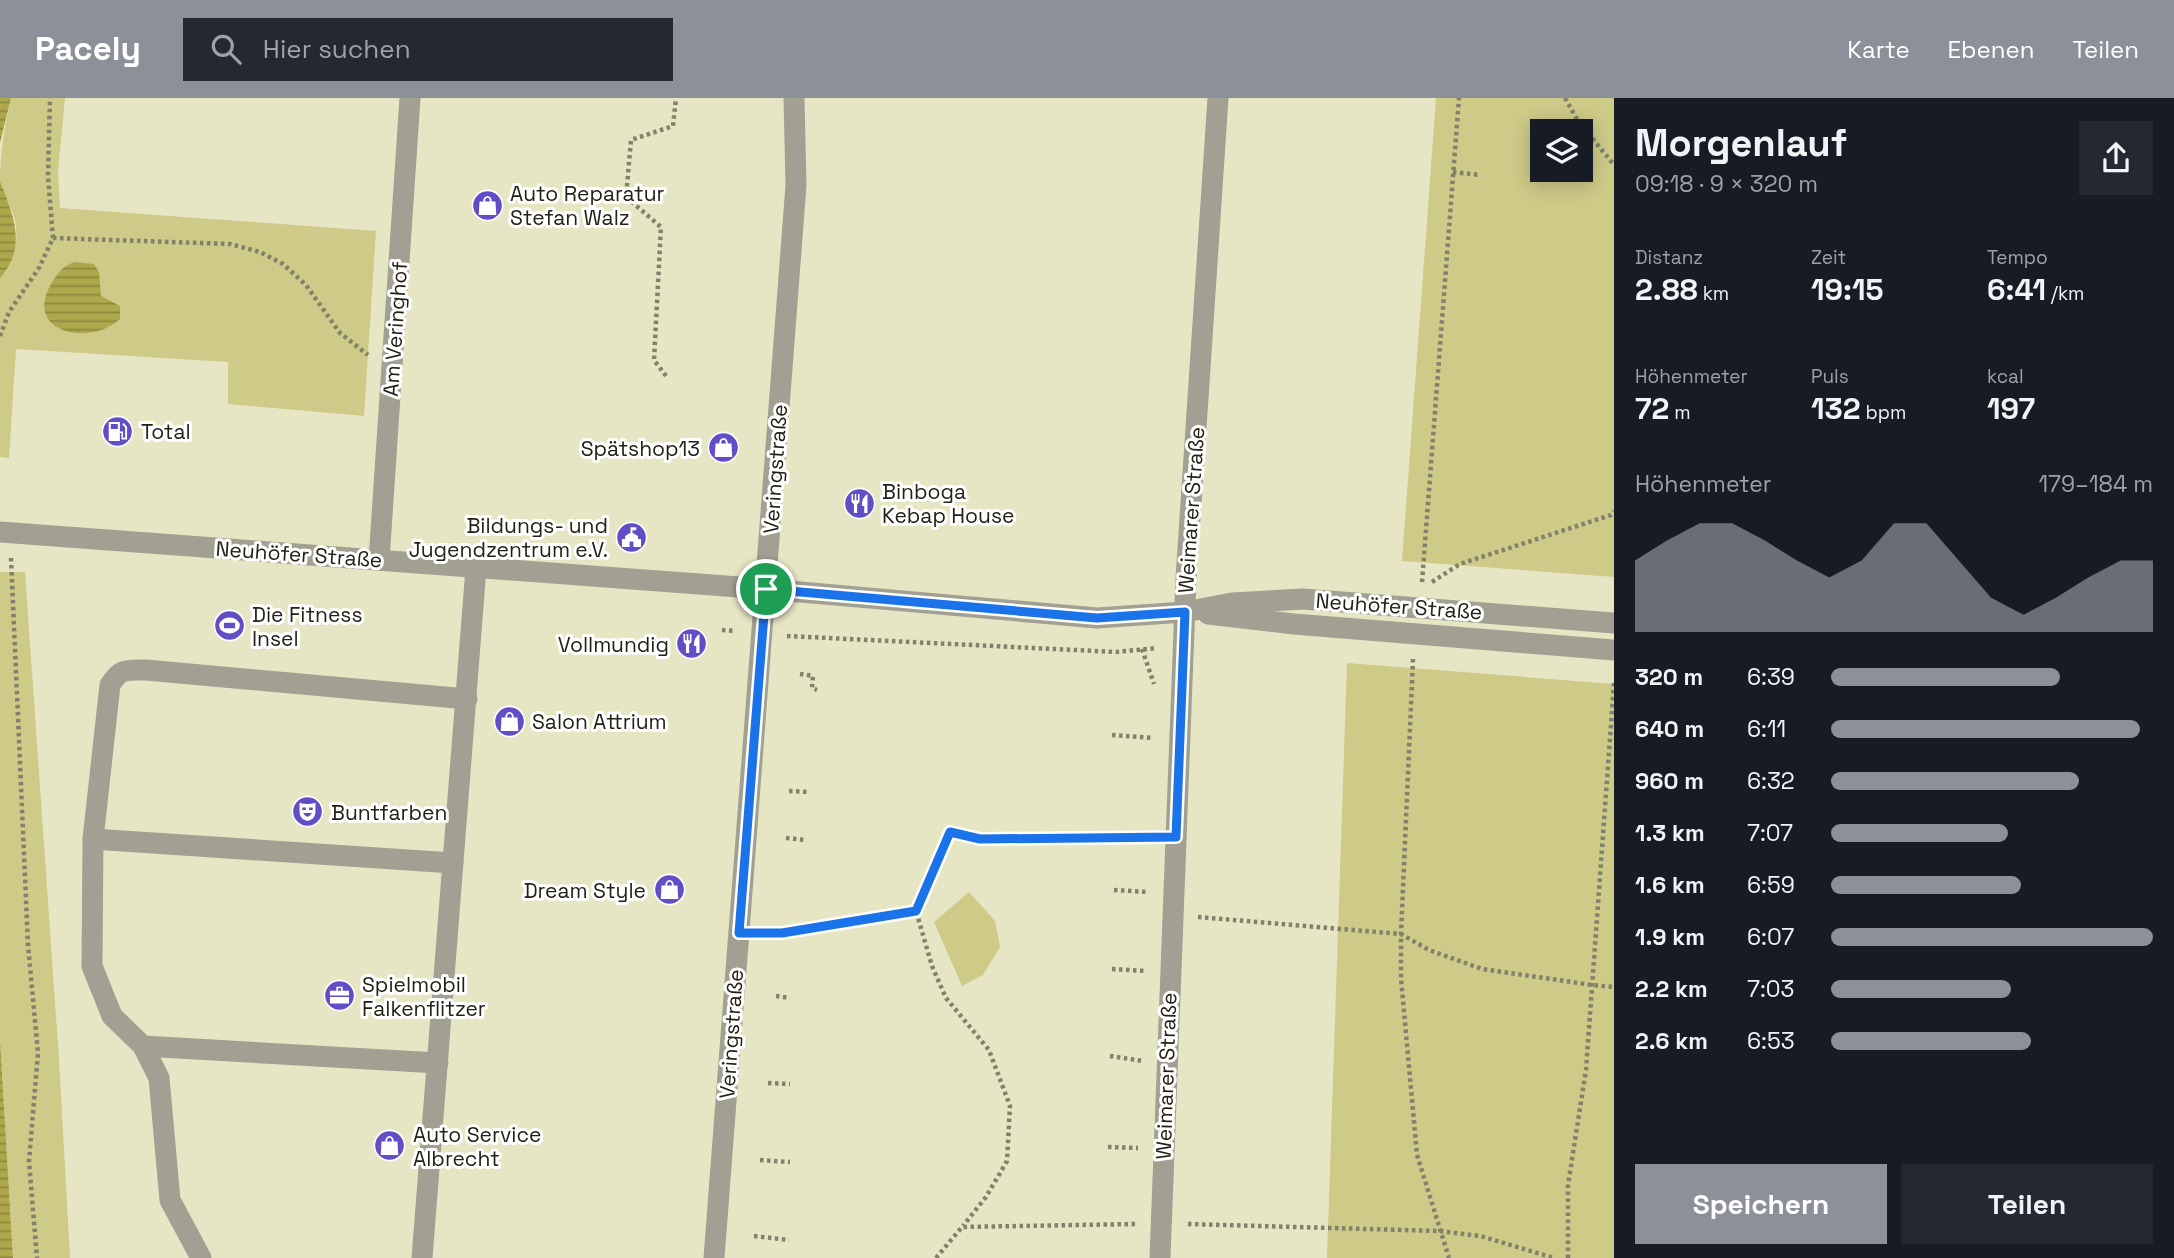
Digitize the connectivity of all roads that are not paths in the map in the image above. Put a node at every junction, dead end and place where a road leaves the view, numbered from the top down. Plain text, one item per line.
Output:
1 (410, 98) edge
2 (794, 98) edge
3 (1218, 98) edge
4 (4, 541) edge
5 (379, 561) junction
6 (476, 568) junction
7 (766, 589) junction
8 (1185, 612) junction
9 (1614, 623) edge
10 (1614, 650) edge
11 (467, 699) junction
12 (93, 839) junction
13 (453, 863) junction
14 (143, 1046) junction
15 (438, 1063) junction
16 (201, 1258) edge
17 (422, 1258) edge
18 (714, 1258) edge
19 (1160, 1258) edge

1 - 5 street, Am Veringhof
2 - 7 street, Veringstraße
3 - 8 street, Weimarer Straße
4 - 5 street, Neuhöfer Straße
5 - 6 street, Neuhöfer Straße
6 - 7 street, Neuhöfer Straße
6 - 11 street
7 - 8 street, Neuhöfer Straße
7 - 18 street, Veringstraße
8 - 9 street, Neuhöfer Straße
8 - 10 street, Neuhöfer Straße
8 - 19 street, Weimarer Straße
11 - 12 street
11 - 13 street
12 - 13 street
12 - 14 street
13 - 15 street
14 - 15 street
14 - 16 street
15 - 17 street

